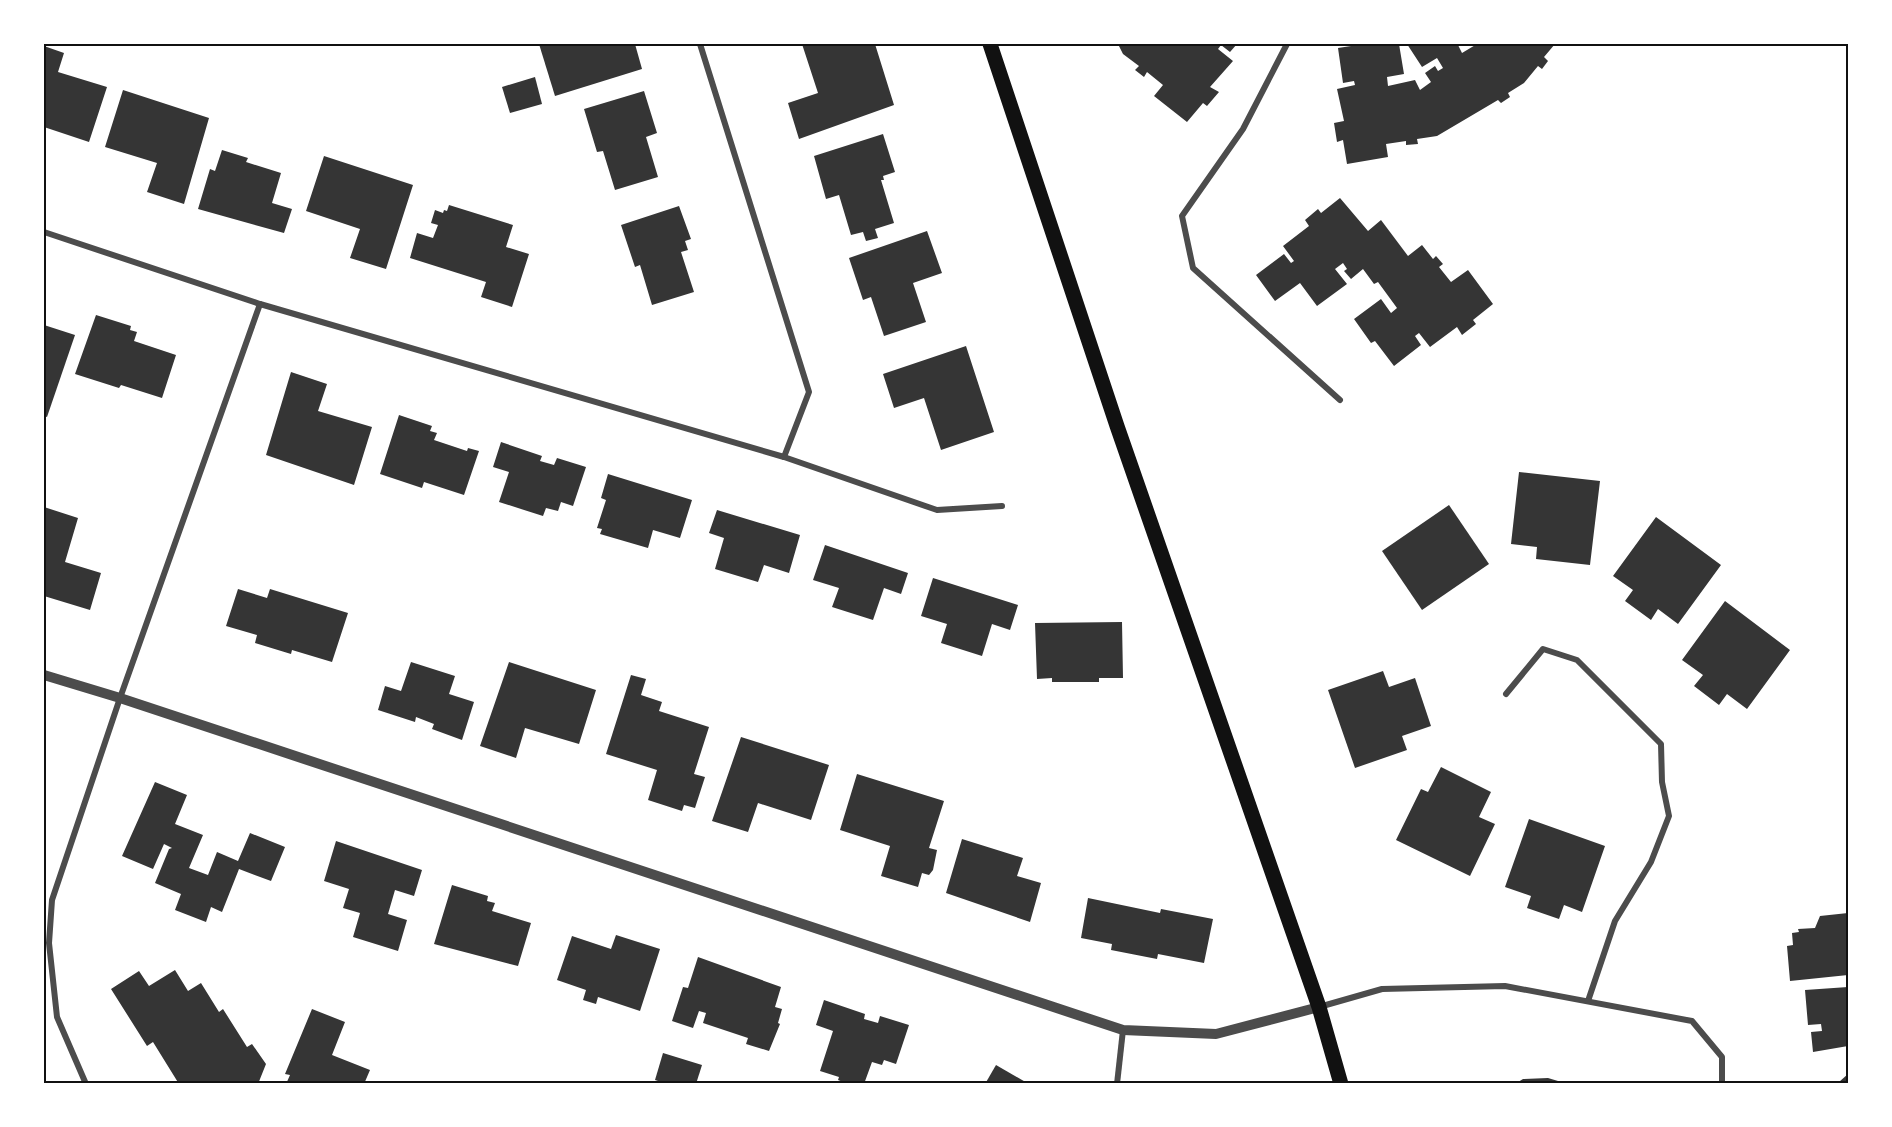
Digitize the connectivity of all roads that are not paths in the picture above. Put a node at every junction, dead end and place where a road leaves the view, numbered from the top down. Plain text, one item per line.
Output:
1 (700, 44) edge
2 (990, 44) edge
3 (1287, 44) edge
4 (44, 232) edge
5 (260, 304) junction
6 (1340, 400) dead end
7 (784, 457) junction
8 (1002, 506) dead end
9 (44, 675) edge
10 (1506, 694) dead end
11 (120, 698) junction
12 (1588, 1002) junction
13 (1319, 1007) junction
14 (1123, 1030) junction
15 (86, 1083) edge
16 (1117, 1083) edge
17 (1341, 1083) edge
18 (1722, 1083) edge

1 - 7 street
2 - 13 main road
3 - 6 street
4 - 5 street
5 - 7 street
5 - 11 street
7 - 8 street
9 - 11 street
10 - 12 street
11 - 14 street
11 - 15 street
12 - 13 street
12 - 18 street
13 - 14 street
13 - 17 main road
14 - 16 street

